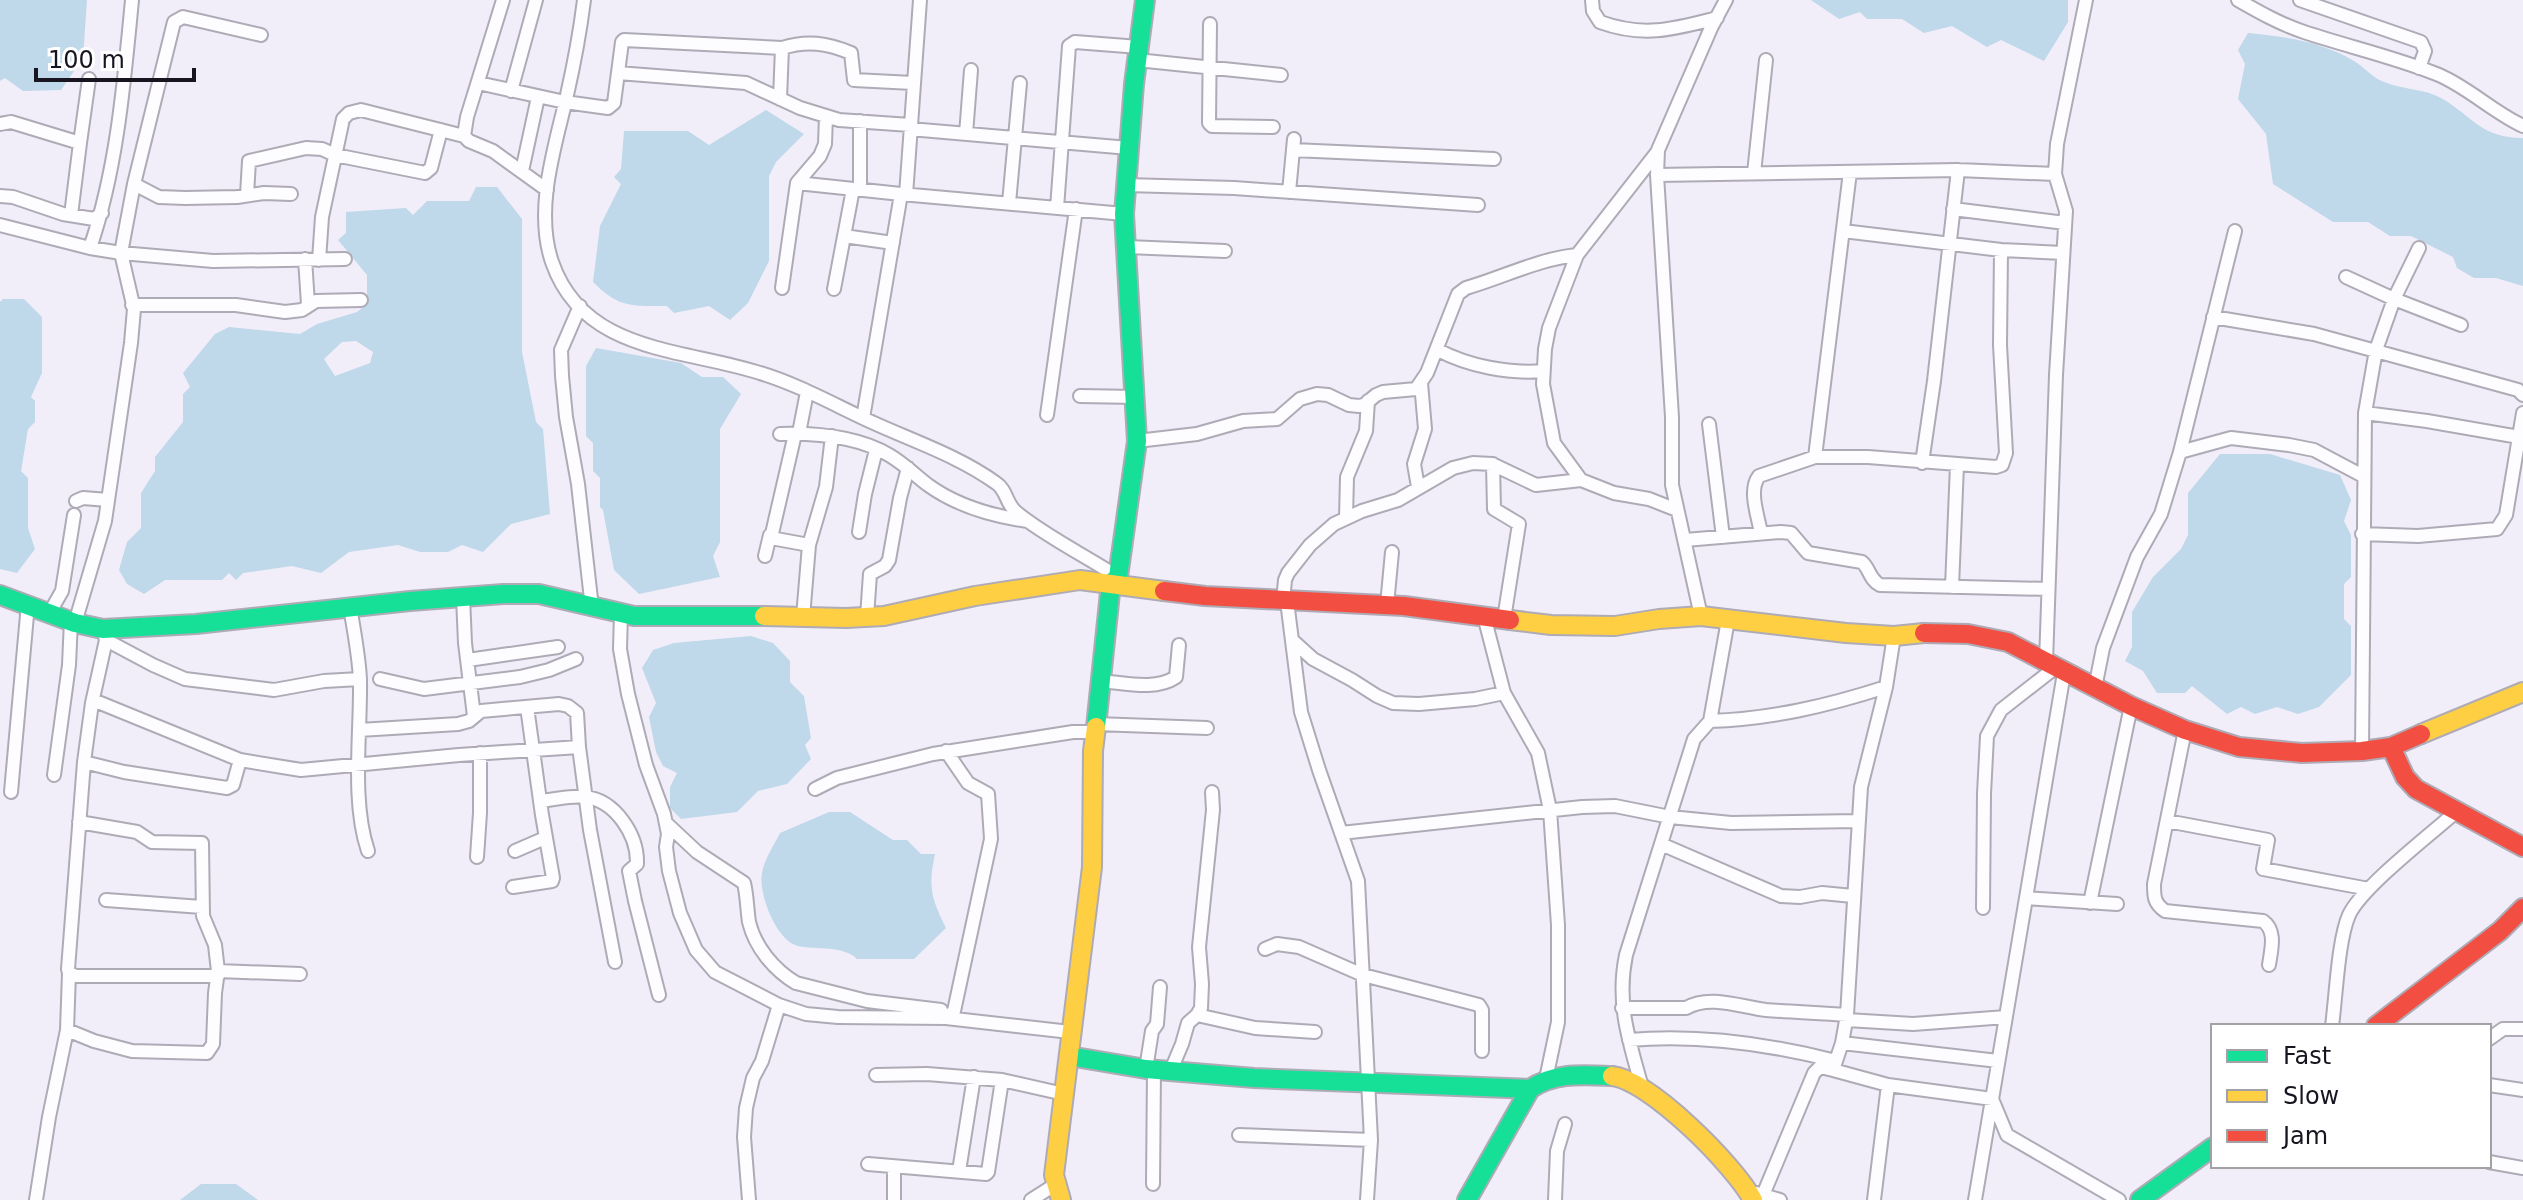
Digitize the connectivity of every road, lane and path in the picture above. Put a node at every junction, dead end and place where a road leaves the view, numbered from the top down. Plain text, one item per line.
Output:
1 (132, 0) edge
2 (503, 0) edge
3 (536, 0) edge
4 (584, 0) edge
5 (920, 0) edge
6 (1145, 0) edge
7 (1592, 0) edge
8 (1726, 0) edge
9 (2086, 0) edge
10 (2238, 0) edge
11 (2300, 0) edge
12 (1717, 18) junction
13 (1210, 24) dead end
14 (261, 35) dead end
15 (782, 48) junction
16 (1138, 54) junction
17 (1766, 60) dead end
18 (1208, 68) junction
19 (2419, 68) junction
20 (971, 70) dead end
21 (618, 73) junction
22 (1281, 75) dead end
23 (89, 79) dead end
24 (478, 83) junction
25 (913, 83) junction
26 (1020, 83) dead end
27 (511, 91) junction
28 (538, 97) junction
29 (780, 99) junction
30 (565, 102) junction
31 (826, 116) junction
32 (860, 121) junction
33 (0, 124) edge
34 (2523, 126) edge
35 (910, 127) junction
36 (1273, 127) dead end
37 (441, 130) junction
38 (966, 134) junction
39 (464, 136) junction
40 (1015, 138) junction
41 (1063, 142) junction
42 (80, 143) junction
43 (1129, 148) junction
44 (1658, 150) junction
45 (335, 155) junction
46 (1494, 159) dead end
47 (1958, 170) junction
48 (522, 171) junction
49 (1850, 172) junction
50 (1754, 173) junction
51 (2055, 174) junction
52 (1657, 175) junction
53 (797, 183) junction
54 (134, 184) junction
55 (1126, 185) junction
56 (547, 190) junction
57 (856, 190) junction
58 (1289, 192) junction
59 (291, 194) dead end
60 (904, 194) junction
61 (247, 195) junction
62 (0, 196) edge
63 (1009, 203) junction
64 (1478, 205) dead end
65 (1057, 208) junction
66 (1076, 209) junction
67 (1953, 209) junction
68 (102, 213) junction
69 (1124, 214) junction
70 (71, 215) junction
71 (2065, 223) junction
72 (0, 225) edge
73 (1843, 231) junction
74 (2235, 231) dead end
75 (844, 236) junction
76 (893, 243) junction
77 (1949, 244) junction
78 (1127, 247) junction
79 (90, 248) junction
80 (2419, 248) dead end
81 (2001, 250) junction
82 (1225, 251) dead end
83 (121, 253) junction
84 (2063, 253) junction
85 (1577, 255) junction
86 (312, 259) junction
87 (345, 259) dead end
88 (2346, 277) dead end
89 (782, 288) dead end
90 (834, 289) dead end
91 (2394, 299) junction
92 (361, 300) dead end
93 (308, 304) junction
94 (132, 305) junction
95 (580, 306) junction
96 (2213, 317) junction
97 (2461, 325) dead end
98 (1438, 350) junction
99 (2376, 350) junction
100 (1543, 371) junction
101 (1421, 383) junction
102 (807, 392) junction
103 (2523, 395) edge
104 (1080, 396) dead end
105 (1136, 397) junction
106 (1368, 401) junction
107 (2365, 413) junction
108 (2523, 413) edge
109 (1047, 415) dead end
110 (863, 418) junction
111 (1709, 424) dead end
112 (780, 434) dead end
113 (797, 434) junction
114 (832, 436) junction
115 (2519, 437) junction
116 (1137, 441) junction
117 (876, 450) junction
118 (2180, 452) junction
119 (1815, 457) junction
120 (1922, 463) junction
121 (1493, 464) junction
122 (1957, 465) junction
123 (908, 468) junction
124 (2363, 476) junction
125 (1581, 480) junction
126 (1418, 487) junction
127 (108, 500) junction
128 (76, 501) dead end
129 (1677, 510) junction
130 (74, 515) dead end
131 (1346, 518) junction
132 (1030, 521) junction
133 (859, 532) dead end
134 (1761, 533) junction
135 (2362, 534) junction
136 (770, 535) junction
137 (1723, 537) junction
138 (1685, 540) junction
139 (809, 545) junction
140 (1392, 552) dead end
141 (765, 556) dead end
142 (1115, 580) junction
143 (1952, 587) junction
144 (2048, 589) junction
145 (0, 595) edge
146 (463, 597) junction
147 (1285, 601) junction
148 (28, 604) junction
149 (1387, 605) junction
150 (350, 607) junction
151 (592, 608) junction
152 (50, 612) junction
153 (621, 613) junction
154 (1484, 616) junction
155 (1701, 616) junction
156 (803, 617) junction
157 (867, 617) junction
158 (1504, 619) junction
159 (1728, 620) junction
160 (73, 621) junction
161 (105, 634) junction
162 (1894, 636) junction
163 (1292, 640) junction
164 (1179, 645) dead end
165 (558, 647) dead end
166 (576, 659) dead end
167 (468, 660) junction
168 (2056, 667) junction
169 (360, 679) junction
170 (380, 679) dead end
171 (469, 681) junction
172 (1101, 681) junction
173 (1886, 687) junction
174 (2095, 688) junction
175 (2523, 692) edge
176 (1504, 693) junction
177 (93, 700) junction
178 (2131, 706) junction
179 (527, 707) junction
180 (474, 716) junction
181 (1710, 721) junction
182 (1096, 728) junction
183 (1207, 728) dead end
184 (359, 730) junction
185 (2185, 730) junction
186 (579, 747) junction
187 (2391, 747) junction
188 (532, 750) junction
189 (946, 751) junction
190 (2362, 751) junction
191 (480, 753) junction
192 (240, 760) junction
193 (84, 762) junction
194 (360, 763) junction
195 (54, 775) dead end
196 (815, 789) dead end
197 (11, 792) dead end
198 (1212, 792) dead end
199 (586, 797) junction
200 (540, 801) junction
201 (1550, 810) junction
202 (2457, 811) junction
203 (1670, 817) junction
204 (1858, 821) junction
205 (2167, 821) junction
206 (79, 822) junction
207 (666, 823) junction
208 (1341, 833) junction
209 (545, 838) junction
210 (1661, 844) junction
211 (2523, 847) edge
212 (368, 851) dead end
213 (515, 851) dead end
214 (477, 857) dead end
215 (513, 887) dead end
216 (2369, 889) junction
217 (1853, 896) junction
218 (2026, 898) junction
219 (106, 900) dead end
220 (2090, 903) junction
221 (2117, 904) dead end
222 (202, 907) junction
223 (1983, 908) dead end
224 (2523, 908) edge
225 (2523, 924) edge
226 (1265, 949) dead end
227 (615, 962) dead end
228 (2269, 965) dead end
229 (69, 973) junction
230 (218, 973) junction
231 (300, 974) dead end
232 (1363, 975) junction
233 (1160, 987) dead end
234 (659, 995) dead end
235 (779, 1005) junction
236 (1622, 1008) junction
237 (950, 1015) junction
238 (1197, 1015) junction
239 (1847, 1017) junction
240 (2006, 1017) junction
241 (2332, 1024) edge
242 (2379, 1024) edge
243 (2397, 1024) edge
244 (2523, 1029) edge
245 (67, 1030) junction
246 (1070, 1032) junction
247 (1315, 1032) dead end
248 (2491, 1038) edge
249 (1629, 1040) junction
250 (1842, 1043) junction
251 (1482, 1051) dead end
252 (1069, 1056) junction
253 (1998, 1061) junction
254 (1834, 1066) junction
255 (1157, 1070) junction
256 (876, 1075) dead end
257 (974, 1077) junction
258 (1002, 1080) junction
259 (1369, 1081) junction
260 (1538, 1084) junction
261 (1888, 1085) junction
262 (2491, 1085) edge
263 (1642, 1087) junction
264 (2523, 1090) edge
265 (1064, 1094) junction
266 (1992, 1099) junction
267 (1565, 1124) dead end
268 (1239, 1135) dead end
269 (1371, 1140) junction
270 (2211, 1148) edge
271 (2211, 1162) edge
272 (2491, 1162) edge
273 (868, 1164) dead end
274 (894, 1167) junction
275 (2523, 1168) edge
276 (959, 1171) junction
277 (1153, 1184) dead end
278 (1059, 1192) edge
279 (1756, 1195) edge
280 (36, 1200) edge
281 (749, 1200) edge
282 (894, 1200) edge
283 (1031, 1200) edge
284 (1367, 1200) edge
285 (1467, 1200) edge
286 (1555, 1200) edge
287 (1780, 1200) edge
288 (1874, 1200) edge
289 (1975, 1200) edge
290 (2119, 1200) edge
291 (2140, 1200) edge
292 (2161, 1200) edge

1 - 68 street
2 - 24 street
3 - 27 street
4 - 30 street
5 - 25 street
6 - 16 street
7 - 12 street
8 - 12 street
9 - 51 street
10 - 19 street
11 - 19 street
12 - 44 street
13 - 18 street
14 - 54 street
15 - 21 street
15 - 25 street
15 - 29 street
16 - 18 street
16 - 41 street
16 - 43 street
17 - 50 street
18 - 22 street
18 - 36 street
19 - 34 street
20 - 38 street
21 - 29 street
21 - 30 street
23 - 42 street
24 - 27 street
24 - 39 street
25 - 35 street
26 - 40 street
27 - 28 street
28 - 30 street
28 - 48 street
29 - 31 street
30 - 56 street
31 - 32 street
31 - 53 street
32 - 35 street
32 - 57 street
33 - 42 street
35 - 38 street
35 - 60 street
37 - 39 street
37 - 45 street
37 - 45 street
38 - 40 street
39 - 48 street
40 - 41 street
40 - 63 street
41 - 43 street
41 - 65 street
42 - 70 street
43 - 55 street
44 - 52 street
44 - 85 street
45 - 61 street
45 - 86 street
46 - 58 street
47 - 49 street
47 - 51 street
47 - 67 street
48 - 56 street
49 - 50 street
49 - 73 street
50 - 52 street
51 - 71 street
52 - 129 street
53 - 57 street
53 - 89 street
54 - 61 street
54 - 83 street
55 - 58 street
55 - 69 street
56 - 95 street
57 - 60 street
57 - 75 street
58 - 64 street
59 - 61 street
60 - 63 street
60 - 76 street
62 - 70 street
63 - 65 street
65 - 66 street
66 - 69 street
66 - 109 street
67 - 71 street
67 - 77 street
68 - 70 street
68 - 79 street
69 - 78 street
71 - 84 street
72 - 79 street
73 - 77 street
73 - 119 street
74 - 96 street
75 - 76 street
75 - 90 street
76 - 110 street
77 - 81 street
77 - 120 street
78 - 82 street
78 - 105 street
79 - 83 street
80 - 91 street
81 - 84 street
81 - 122 street
83 - 86 street
83 - 94 street
84 - 144 street
85 - 98 street
85 - 100 street
86 - 87 street
86 - 93 street
88 - 91 street
91 - 97 street
91 - 99 street
92 - 93 street
93 - 94 street
94 - 127 street
95 - 102 street
95 - 151 street
96 - 99 street
96 - 118 street
98 - 100 street
98 - 101 street
99 - 103 street
99 - 107 street
100 - 125 street
101 - 106 street
101 - 126 street
102 - 110 street
102 - 113 street
104 - 105 street
105 - 116 street
106 - 116 street
106 - 131 street
107 - 115 street
107 - 124 street
108 - 115 street
110 - 132 street
111 - 137 street
112 - 113 street
113 - 114 street
113 - 136 street
114 - 117 street
114 - 139 street
115 - 135 street
116 - 142 street
117 - 123 street
117 - 133 street
118 - 124 street
118 - 174 street
119 - 120 street
119 - 134 street
120 - 122 street
121 - 125 street
121 - 126 street
121 - 158 street
122 - 143 street
123 - 132 street
123 - 157 street
124 - 135 street
125 - 129 street
126 - 131 street
127 - 128 street
127 - 160 street
129 - 138 street
130 - 152 street
131 - 147 street
132 - 142 street
134 - 137 street
134 - 143 street
135 - 190 street
136 - 139 street
136 - 141 street
137 - 138 street
138 - 155 street
139 - 156 street
140 - 149 street
142 - 147 street
142 - 157 street
142 - 172 street
143 - 144 street
144 - 168 street
145 - 148 street
146 - 150 street
146 - 151 street
146 - 167 street
147 - 149 street
147 - 163 street
148 - 152 street
148 - 197 street
149 - 154 street
150 - 161 street
150 - 169 street
151 - 153 street
152 - 160 street
153 - 156 street
153 - 207 street
154 - 158 street
154 - 176 street
155 - 158 street
155 - 159 street
156 - 157 street
159 - 162 street
159 - 181 street
160 - 161 street
160 - 195 street
161 - 169 street
161 - 177 street
162 - 168 street
162 - 173 street
163 - 176 street
163 - 208 street
164 - 172 street
165 - 167 street
166 - 171 street
167 - 171 street
168 - 174 street
168 - 218 street
168 - 223 street
169 - 184 street
170 - 171 street
171 - 180 street
172 - 182 street
173 - 181 street
173 - 204 street
174 - 178 street
175 - 187 street
176 - 201 street
177 - 192 street
177 - 193 street
178 - 185 street
178 - 220 street
179 - 180 street
179 - 186 street
179 - 188 street
180 - 184 street
181 - 203 street
182 - 183 street
182 - 189 street
182 - 246 street
184 - 194 street
185 - 190 street
185 - 205 street
186 - 188 street
186 - 199 street
187 - 190 street
187 - 202 street
188 - 191 street
188 - 200 street
189 - 196 street
189 - 237 street
191 - 194 street
191 - 214 street
192 - 193 street
192 - 194 street
193 - 206 street
194 - 212 street
198 - 238 street
199 - 200 street
199 - 227 street
199 - 234 street
200 - 209 street
201 - 203 street
201 - 208 street
201 - 260 street
202 - 211 street
202 - 216 street
203 - 204 street
203 - 210 street
204 - 217 street
205 - 216 street
205 - 228 street
206 - 222 street
206 - 229 street
207 - 235 street
207 - 237 street
208 - 232 street
209 - 213 street
209 - 215 street
210 - 217 street
210 - 236 street
216 - 241 street
217 - 239 street
218 - 220 street
218 - 240 street
219 - 222 street
220 - 221 street
222 - 230 street
224 - 242 street
225 - 243 street
226 - 232 street
229 - 230 street
229 - 245 street
230 - 231 street
230 - 245 street
232 - 251 street
232 - 259 street
233 - 255 street
235 - 237 street
235 - 281 street
236 - 239 street
236 - 249 street
237 - 246 street
238 - 247 street
238 - 255 street
239 - 240 street
239 - 250 street
240 - 253 street
244 - 248 street
245 - 280 street
246 - 252 street
249 - 254 street
249 - 263 street
250 - 253 street
250 - 254 street
252 - 255 street
252 - 265 street
253 - 266 street
254 - 261 street
254 - 279 street
255 - 259 street
255 - 277 street
256 - 257 street
257 - 258 street
257 - 276 street
258 - 265 street
258 - 276 street
259 - 260 street
259 - 269 street
260 - 263 street
260 - 285 street
261 - 266 street
261 - 288 street
262 - 264 street
263 - 279 street
265 - 278 street
266 - 289 street
266 - 290 street
267 - 286 street
268 - 269 street
269 - 284 street
270 - 291 street
271 - 292 street
272 - 275 street
273 - 274 street
274 - 276 street
274 - 282 street
278 - 283 street
279 - 287 street

